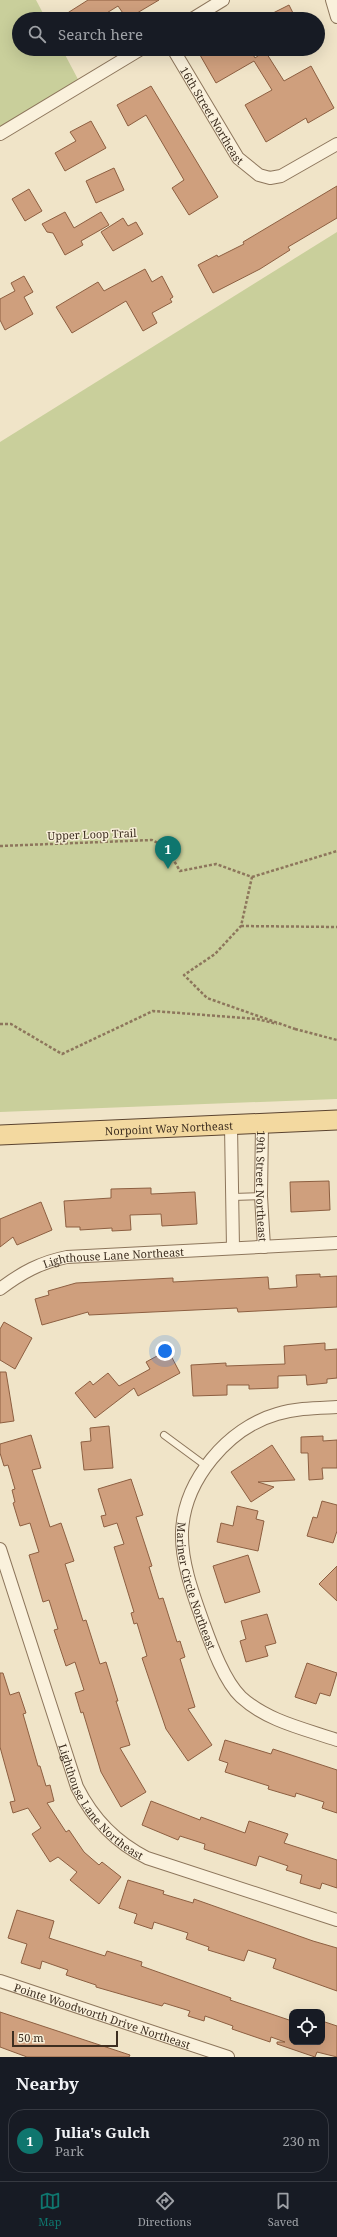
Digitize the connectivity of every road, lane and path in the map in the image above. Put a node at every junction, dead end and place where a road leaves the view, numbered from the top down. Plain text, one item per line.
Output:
1 (223, 0) edge
2 (332, 0) edge
3 (203, 12) edge
4 (337, 17) edge
5 (129, 56) edge
6 (177, 56) edge
7 (0, 134) edge
8 (337, 144) edge
9 (0, 846) edge
10 (337, 851) edge
11 (252, 877) junction
12 (241, 926) junction
13 (337, 927) edge
14 (0, 1024) edge
15 (295, 1029) junction
16 (337, 1040) edge
17 (337, 1120) edge
18 (262, 1124) junction
19 (231, 1126) junction
20 (0, 1135) edge
21 (261, 1196) junction
22 (233, 1197) junction
23 (337, 1243) edge
24 (264, 1247) junction
25 (233, 1248) junction
26 (0, 1289) edge
27 (337, 1407) edge
28 (164, 1436) dead end
29 (206, 1466) junction
30 (0, 1549) edge
31 (337, 1740) edge
32 (337, 1920) edge
33 (0, 1982) edge
34 (228, 2057) edge

1 - 3 street
2 - 4 street
5 - 7 street
6 - 8 street, 16th Street Northeast
9 - 11 path, Upper Loop Trail
10 - 11 path
11 - 12 path
12 - 13 path
12 - 15 path
14 - 15 path
15 - 16 path
17 - 18 main road, Norpoint Way Northeast
18 - 19 main road, Norpoint Way Northeast
18 - 21 street, 19th Street Northeast
19 - 20 main road, Norpoint Way Northeast
19 - 22 street
21 - 22 lane
21 - 24 street, 19th Street Northeast
22 - 25 street
23 - 24 street
24 - 25 street
25 - 26 street, Lighthouse Lane Northeast
27 - 29 street, Mariner Circle Northeast
28 - 29 lane
29 - 31 street, Mariner Circle Northeast
30 - 32 street, Lighthouse Lane Northeast
33 - 34 street, Pointe Woodworth Drive Northeast

